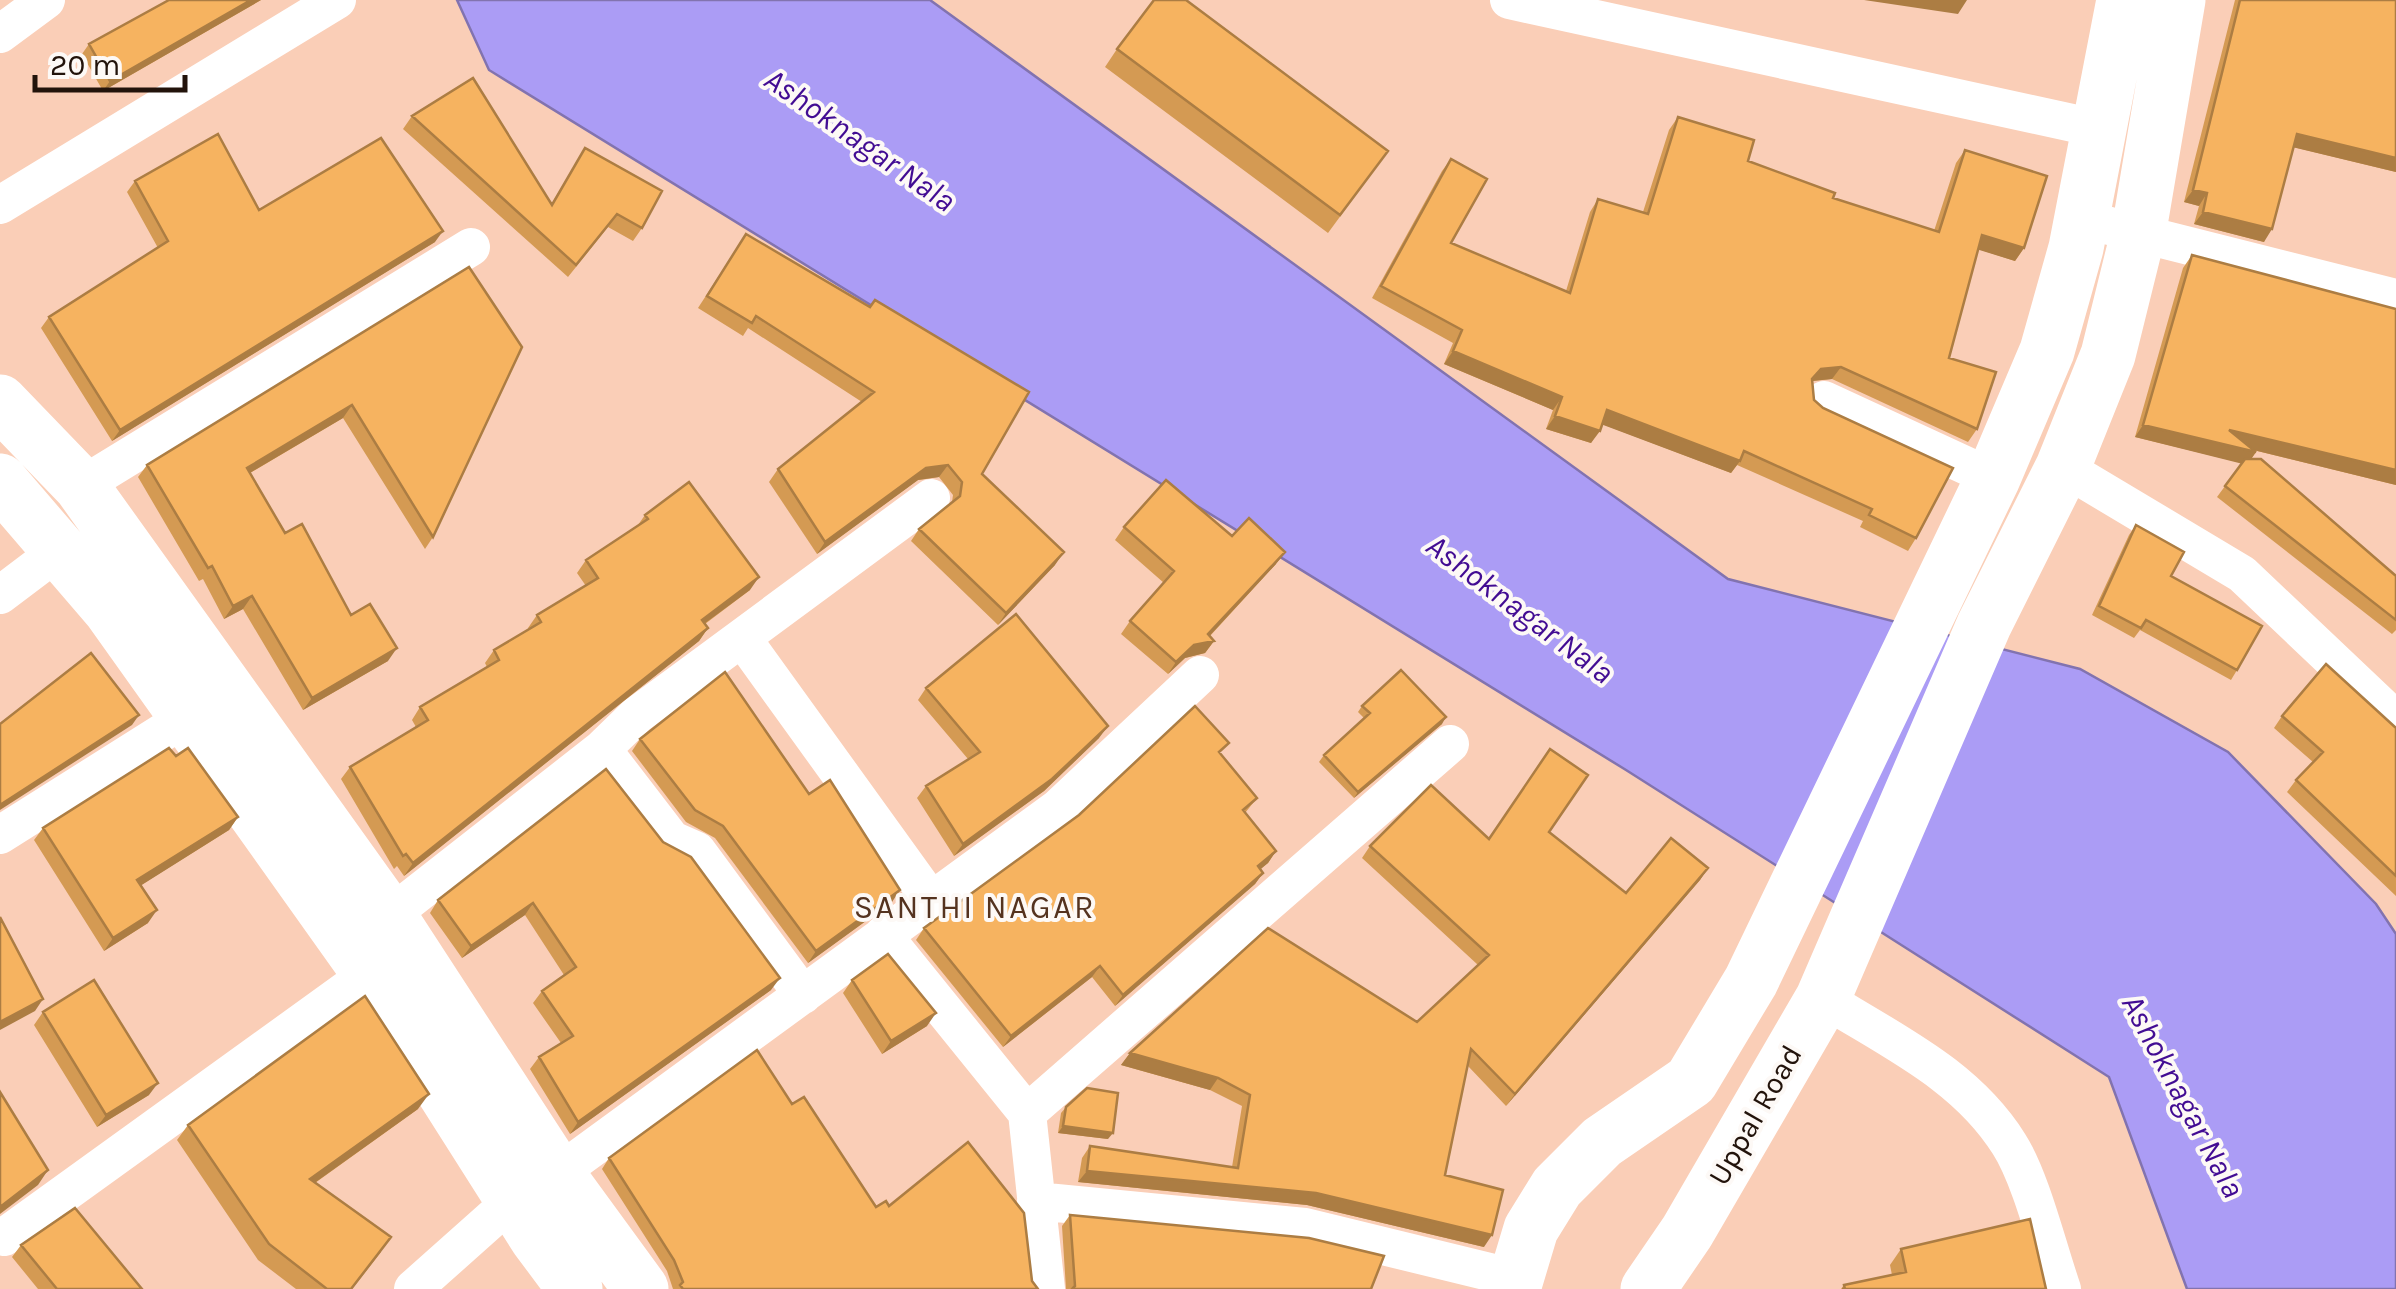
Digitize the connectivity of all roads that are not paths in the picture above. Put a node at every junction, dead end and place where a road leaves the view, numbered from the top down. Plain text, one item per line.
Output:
1 (46, 0) edge
2 (338, 0) edge
3 (1509, 0) edge
4 (2124, 0) edge
5 (2178, 0) edge
6 (0, 34) edge
7 (2100, 129) junction
8 (0, 206) edge
9 (2082, 219) junction
10 (2139, 230) junction
11 (471, 247) dead end
12 (2396, 298) edge
13 (1824, 400) dead end
14 (0, 402) edge
15 (2063, 467) junction
16 (1992, 478) junction
17 (0, 481) edge
18 (81, 486) junction
19 (931, 498) dead end
20 (61, 549) junction
21 (0, 594) edge
22 (742, 638) junction
23 (1200, 675) dead end
24 (187, 717) junction
25 (2396, 720) edge
26 (1450, 744) dead end
27 (602, 749) junction
28 (0, 835) edge
29 (931, 900) junction
30 (389, 916) junction
31 (883, 935) junction
32 (370, 973) junction
33 (803, 995) junction
34 (1823, 998) junction
35 (1690, 1080) junction
36 (1027, 1113) junction
37 (1752, 1121) junction
38 (535, 1187) junction
39 (1036, 1201) junction
40 (4, 1237) edge
41 (1514, 1284) edge
42 (413, 1289) edge
43 (575, 1289) edge
44 (641, 1289) edge
45 (1046, 1289) edge
46 (1648, 1289) edge
47 (2062, 1289) edge

1 - 6 street
2 - 8 street
3 - 7 street
4 - 7 main road
5 - 10 main road, Uppal Road
7 - 9 main road
9 - 10 street
9 - 16 main road
10 - 12 street
10 - 15 main road, Uppal Road
11 - 18 street
13 - 16 street
14 - 18 main road
15 - 25 street
15 - 34 main road, Uppal Road
16 - 35 main road
17 - 20 main road
18 - 30 main road
19 - 22 street
20 - 21 street
20 - 24 main road
22 - 27 street
22 - 29 street
23 - 29 street
24 - 28 street
24 - 32 main road
26 - 36 street
27 - 30 street
27 - 33 street
29 - 31 street
30 - 38 main road
31 - 33 street
31 - 36 street
32 - 38 main road
32 - 40 street
33 - 38 street
34 - 37 main road, Uppal Road
34 - 47 street
35 - 37 main road
35 - 41 main road
36 - 39 street
37 - 46 main road, Uppal Road
38 - 42 street
38 - 43 main road
38 - 44 main road
39 - 41 street
39 - 45 street

